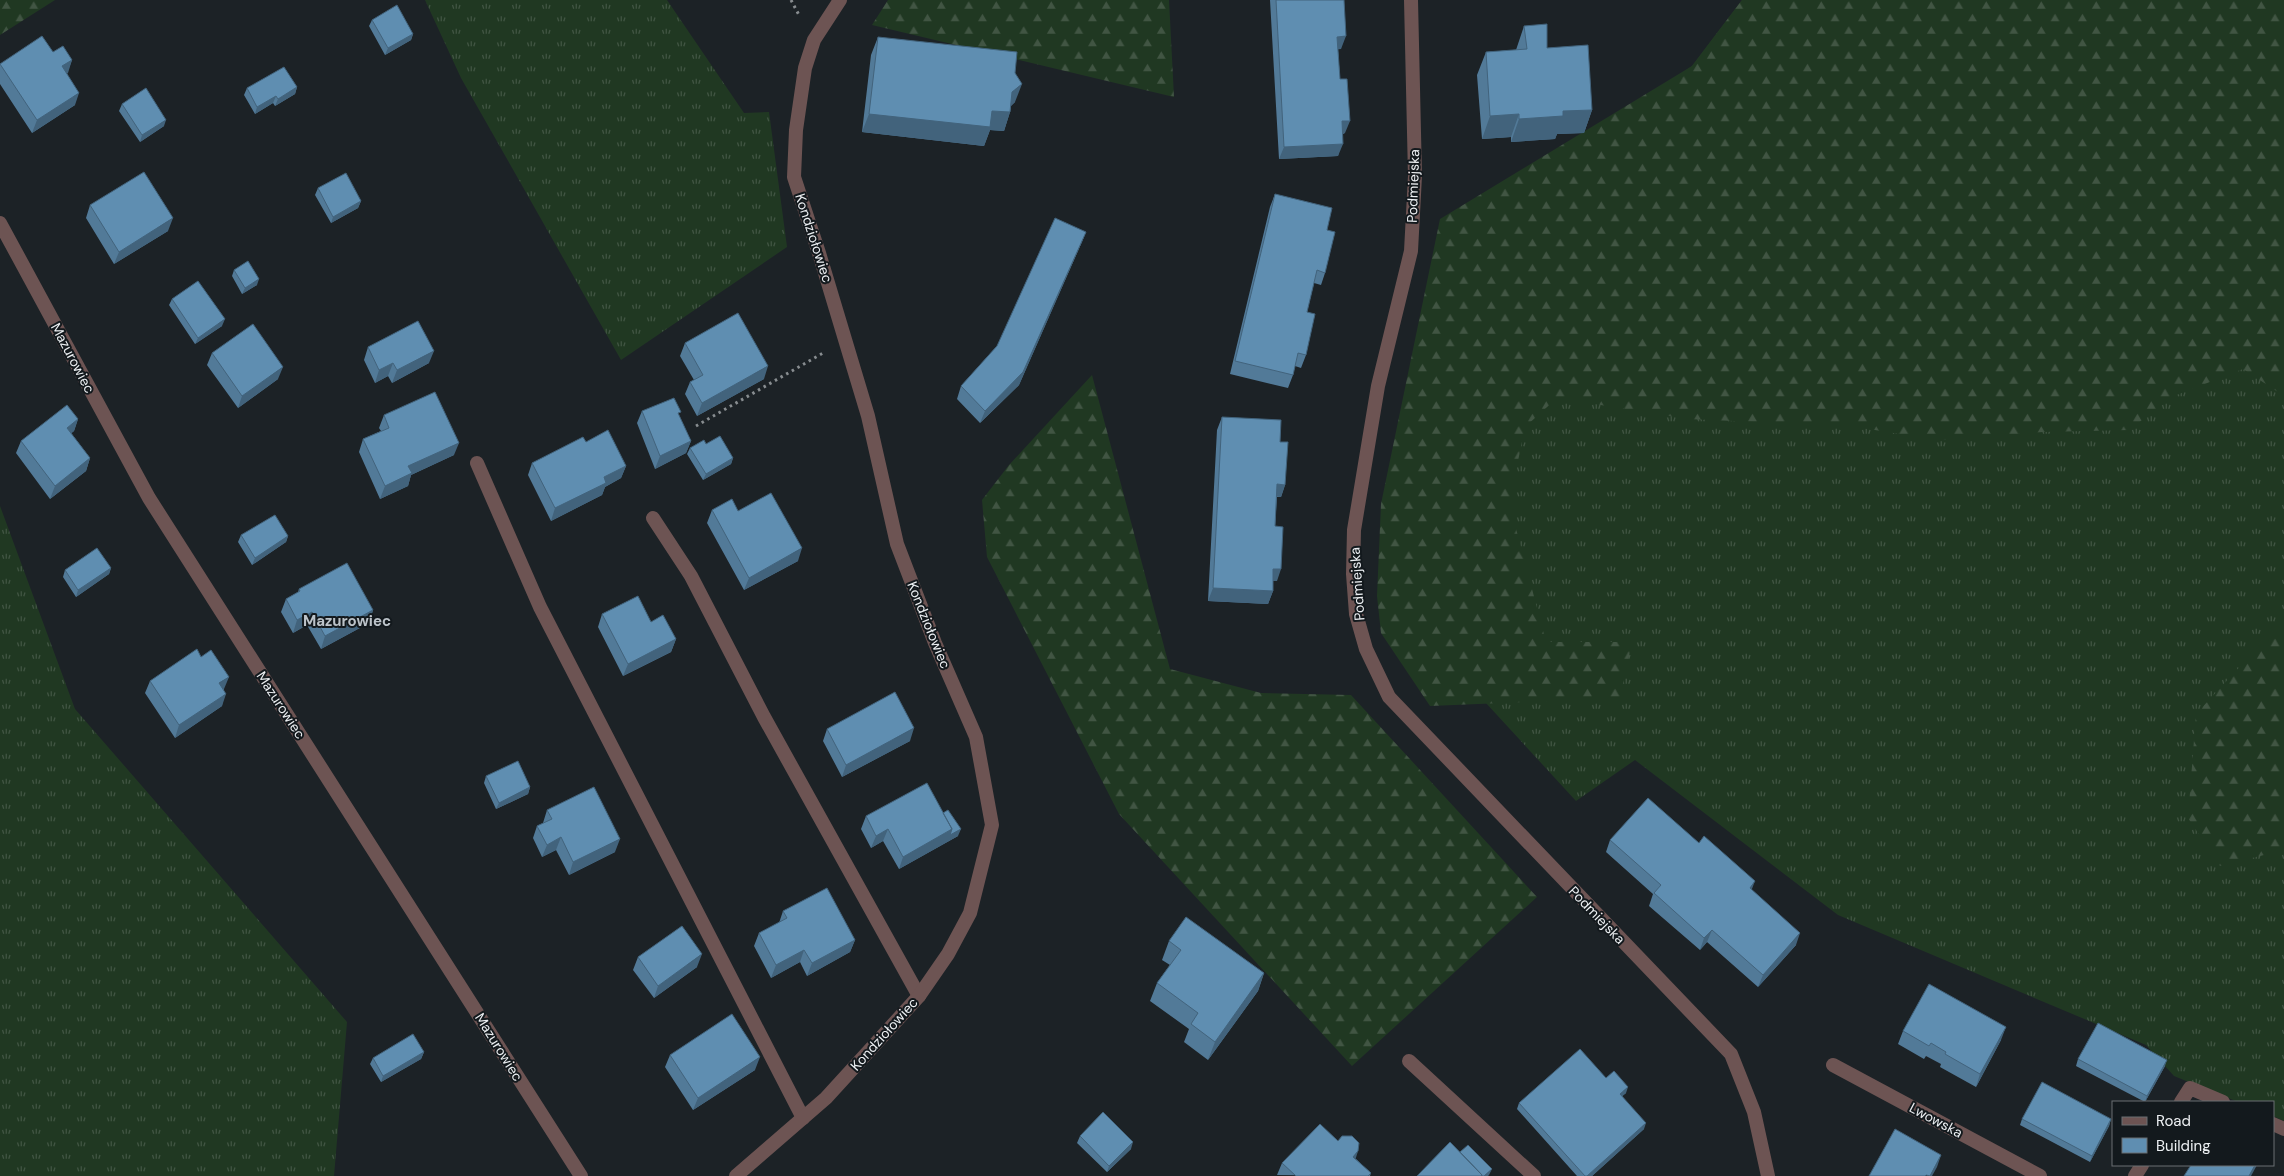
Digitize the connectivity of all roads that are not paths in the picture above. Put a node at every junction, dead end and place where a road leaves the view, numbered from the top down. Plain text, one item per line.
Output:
1 (840, 0) edge
2 (1411, 0) edge
3 (0, 223) edge
4 (477, 463) dead end
5 (653, 518) dead end
6 (919, 996) junction
7 (1409, 1061) dead end
8 (1833, 1065) dead end
9 (2182, 1101) edge
10 (2221, 1101) edge
11 (803, 1118) junction
12 (581, 1176) edge
13 (736, 1176) edge
14 (1534, 1176) edge
15 (1768, 1176) edge
16 (2040, 1176) edge

1 - 6 street, Kondziołowiec
2 - 15 street, Podmiejska
3 - 12 street, Mazurowiec
4 - 11 street
5 - 6 street
6 - 11 street, Kondziołowiec
7 - 14 street
8 - 16 street, Lwowska
9 - 10 street
11 - 13 street, Kondziołowiec

